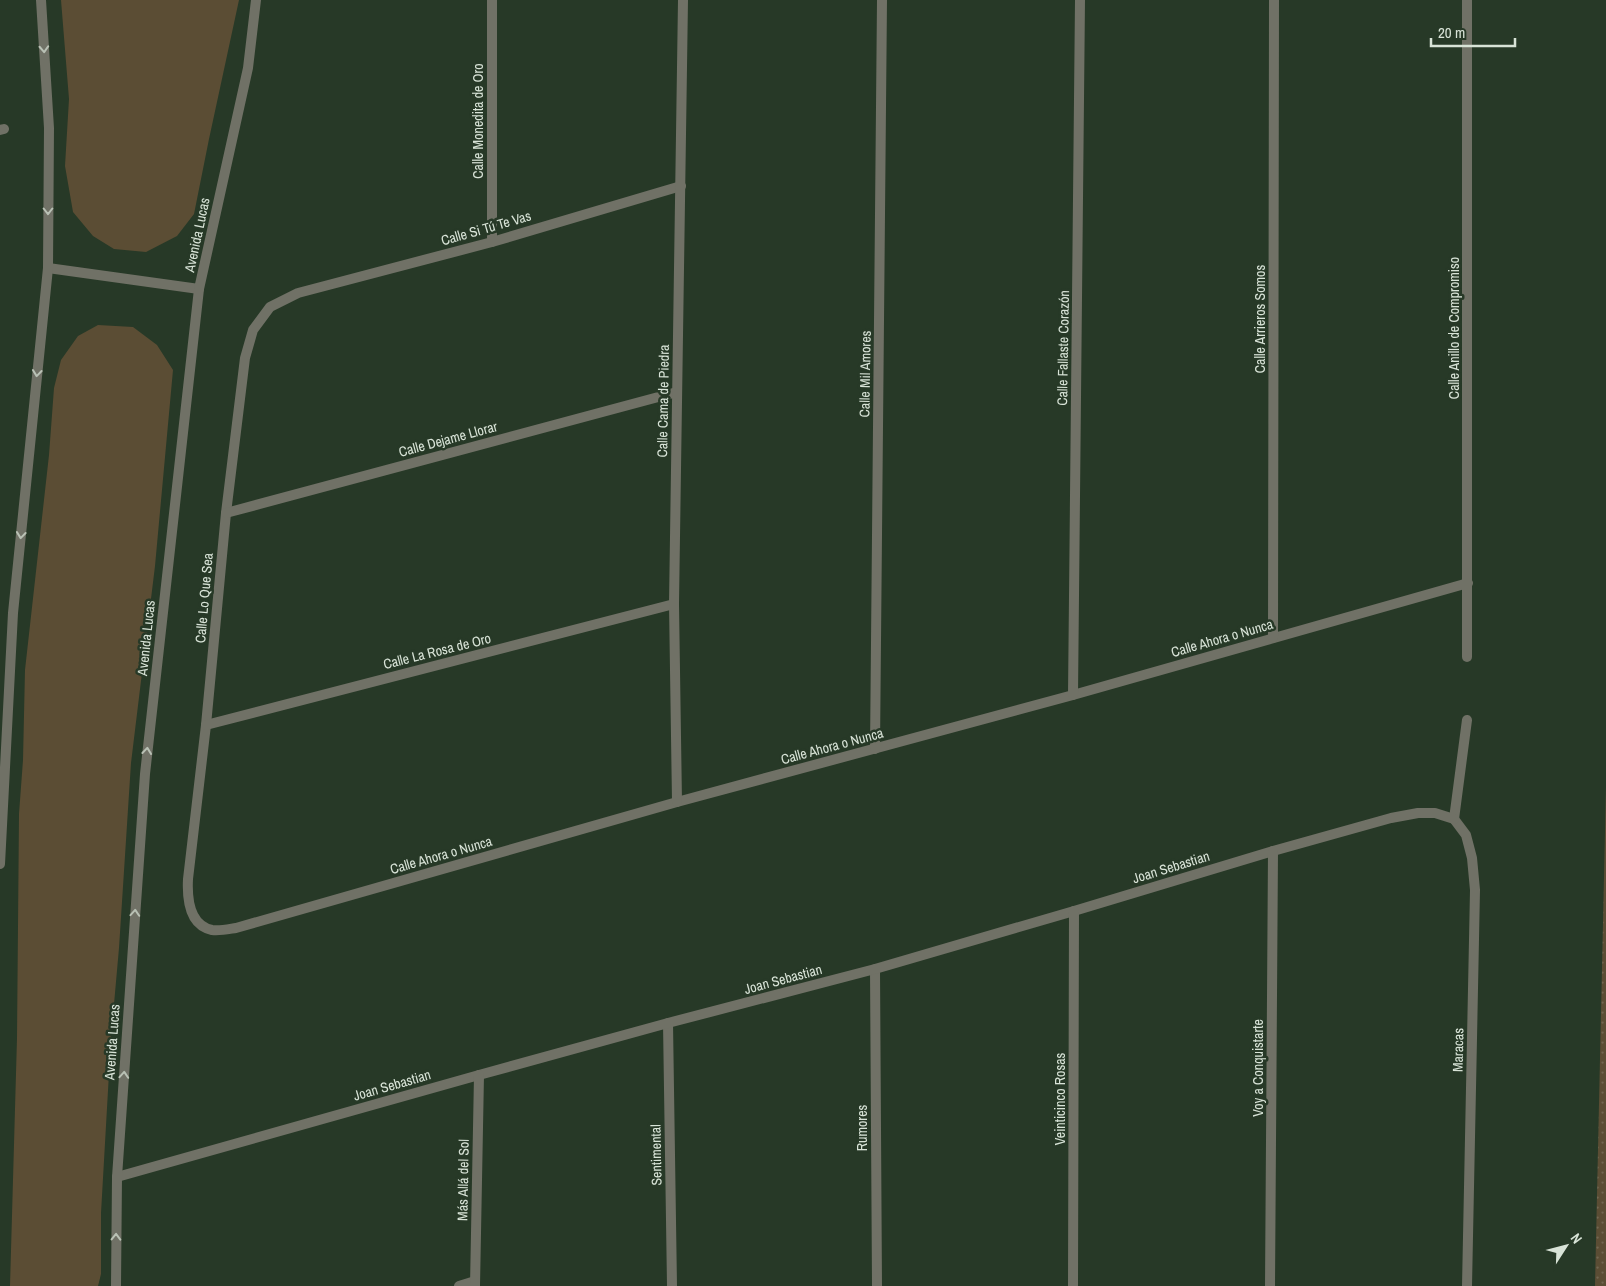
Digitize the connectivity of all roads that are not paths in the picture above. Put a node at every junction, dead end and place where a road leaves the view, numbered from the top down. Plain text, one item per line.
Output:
1 (42, 0) edge
2 (256, 0) edge
3 (492, 0) edge
4 (683, 0) edge
5 (882, 0) edge
6 (1080, 0) edge
7 (1274, 0) edge
8 (1467, 0) edge
9 (681, 186) junction
10 (492, 242) junction
11 (48, 268) junction
12 (199, 289) junction
13 (298, 293) joint
14 (677, 392) junction
15 (226, 513) junction
16 (1468, 582) junction
17 (674, 604) junction
18 (1273, 638) junction
19 (1467, 657) dead end
20 (1073, 695) junction
21 (1467, 720) dead end
22 (206, 725) junction
23 (875, 749) junction
24 (677, 802) junction
25 (1454, 819) junction
26 (1273, 851) junction
27 (0, 864) edge
28 (1074, 911) junction
29 (202, 926) joint
30 (875, 970) junction
31 (668, 1023) junction
32 (479, 1075) junction
33 (117, 1176) junction
34 (475, 1284) edge
35 (116, 1286) edge
36 (459, 1286) edge
37 (672, 1286) edge
38 (877, 1286) edge
39 (1073, 1286) edge
40 (1270, 1286) edge
41 (1467, 1286) edge

1 -> 11 street
2 - 12 street, Avenida Lucas
3 - 10 street, Calle Monedita de Oro
4 - 9 street, Calle Cama de Piedra
5 - 23 street, Calle Mil Amores
6 - 20 street, Calle Fallaste Corazón
7 - 18 street, Calle Arrieros Somos
8 - 16 street, Calle Anillo de Compromiso
9 - 10 street, Calle Si Tú Te Vas
9 - 14 street, Calle Cama de Piedra
10 - 13 street, Calle Si Tú Te Vas
11 - 12 street
11 -> 27 street
33 -> 12 street, Avenida Lucas
13 - 15 street, Calle Lo Que Sea
14 - 15 street, Calle Dejame Llorar
14 - 17 street, Calle Cama de Piedra
15 - 22 street, Calle Lo Que Sea
16 - 18 street, Calle Ahora o Nunca
16 - 19 street, Calle Anillo de Compromiso
17 - 22 street, Calle La Rosa de Oro
17 - 24 street, Calle Cama de Piedra
18 - 20 street, Calle Ahora o Nunca
20 - 23 street, Calle Ahora o Nunca
21 - 25 street
22 - 29 street, Calle Lo Que Sea
23 - 24 street, Calle Ahora o Nunca
24 - 29 street, Calle Ahora o Nunca
25 - 26 street, Joan Sebastian
25 - 41 street, Maracas
26 - 28 street, Joan Sebastian
26 - 40 street, Voy a Conquistarte
28 - 30 street, Joan Sebastian
28 - 39 street, Veinticinco Rosas
30 - 31 street, Joan Sebastian
30 - 38 street, Rumores
31 - 32 street, Joan Sebastian
31 - 37 street, Sentimental
32 - 33 street, Joan Sebastian
32 - 34 street, Más Allá del Sol
35 -> 33 street, Avenida Lucas
34 - 36 street

